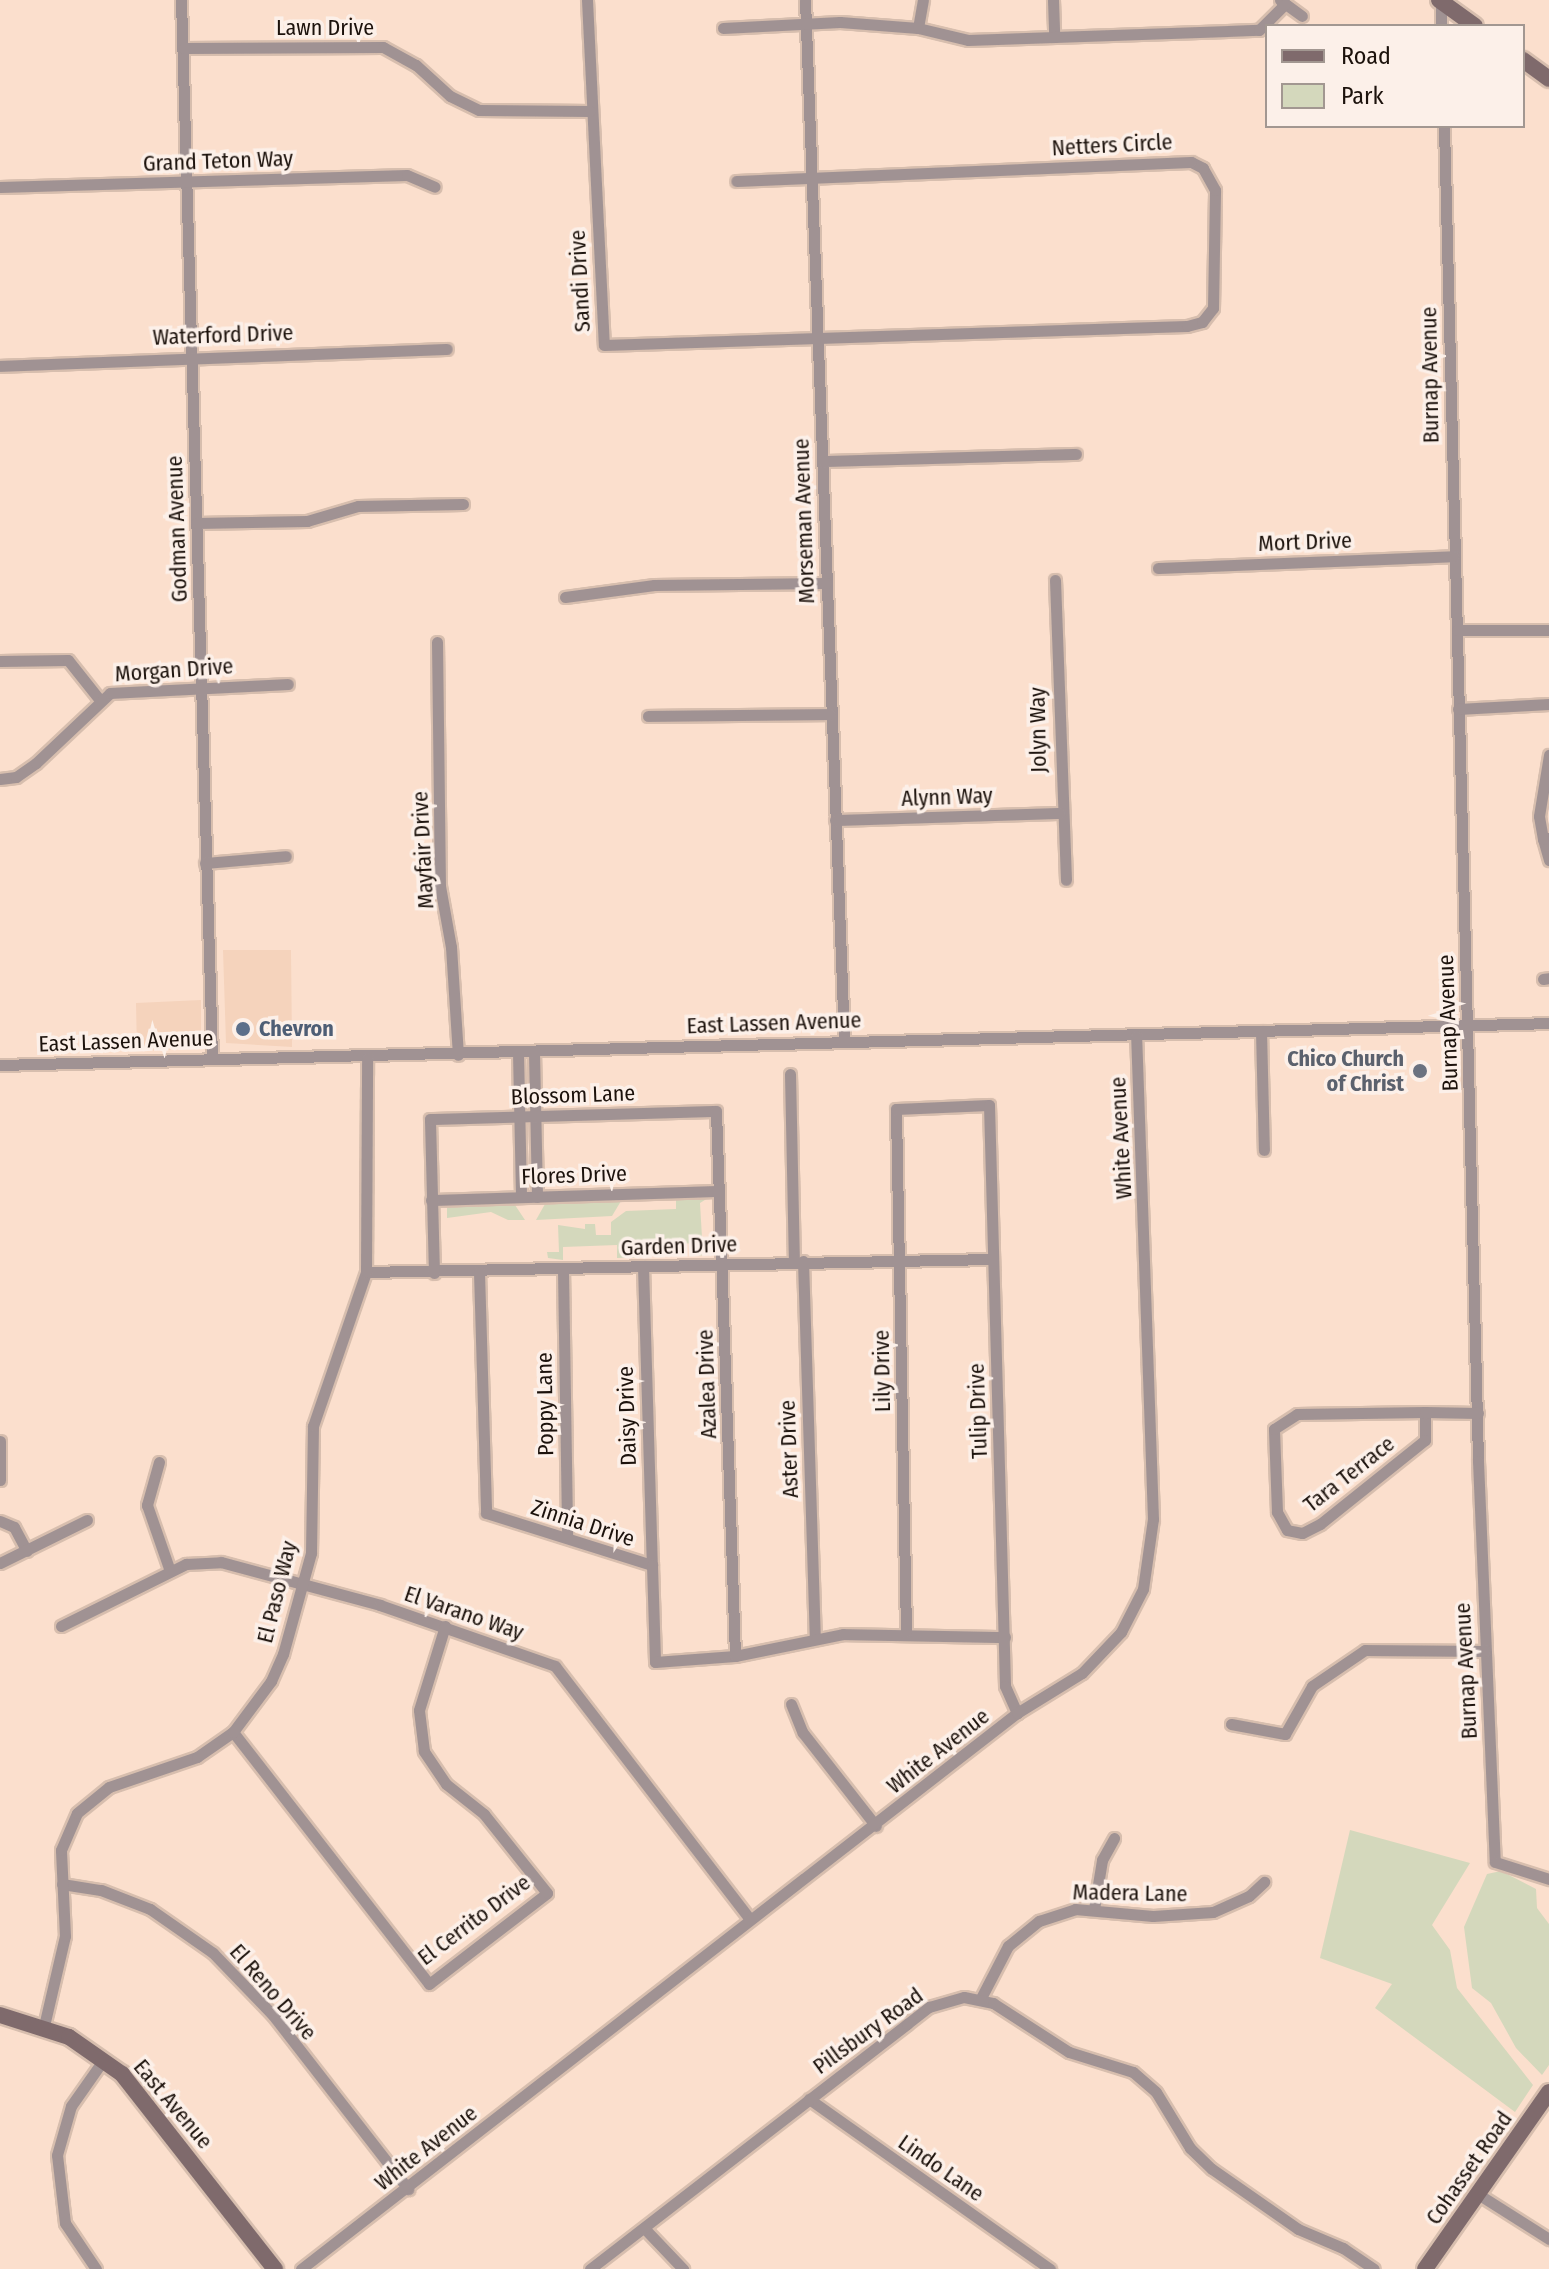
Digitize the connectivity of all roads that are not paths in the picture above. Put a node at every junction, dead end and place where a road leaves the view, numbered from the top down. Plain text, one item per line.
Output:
1 (181, 0) edge
2 (587, 0) edge
3 (805, 0) edge
4 (923, 0) edge
5 (1053, 0) edge
6 (1440, 0) edge
7 (1282, 2) edge
8 (1302, 16) dead end
9 (1441, 24) edge
10 (1472, 24) edge
11 (806, 27) junction
12 (723, 28) dead end
13 (918, 28) junction
14 (1054, 37) junction
15 (184, 48) junction
16 (1525, 61) edge
17 (1549, 79) edge
18 (590, 111) junction
19 (1444, 128) edge
20 (736, 181) dead end
21 (813, 181) junction
22 (185, 183) junction
23 (0, 187) edge
24 (435, 187) dead end
25 (818, 335) junction
26 (447, 349) dead end
27 (191, 355) junction
28 (0, 366) edge
29 (1076, 454) dead end
30 (823, 461) junction
31 (463, 504) dead end
32 (196, 523) junction
33 (1454, 556) junction
34 (1158, 568) dead end
35 (1055, 580) dead end
36 (826, 583) junction
37 (565, 597) dead end
38 (1457, 630) junction
39 (1549, 630) edge
40 (437, 642) dead end
41 (0, 661) edge
42 (288, 684) dead end
43 (203, 687) junction
44 (99, 699) junction
45 (1549, 704) edge
46 (1458, 709) junction
47 (830, 714) junction
48 (648, 716) dead end
49 (1549, 755) edge
50 (0, 779) edge
51 (1060, 813) junction
52 (835, 820) junction
53 (1546, 838) edge
54 (286, 856) dead end
55 (1549, 860) edge
56 (205, 863) junction
57 (1066, 880) dead end
58 (1468, 1022) junction
59 (1549, 1023) edge
60 (1261, 1031) junction
61 (1136, 1036) junction
62 (844, 1041) junction
63 (518, 1052) junction
64 (534, 1052) junction
65 (458, 1055) junction
66 (212, 1058) junction
67 (367, 1058) junction
68 (0, 1065) edge
69 (790, 1074) dead end
70 (989, 1105) joint
71 (716, 1111) joint
72 (535, 1116) junction
73 (519, 1117) junction
74 (1264, 1150) dead end
75 (719, 1191) junction
76 (521, 1197) junction
77 (537, 1197) junction
78 (431, 1200) junction
79 (993, 1259) junction
80 (799, 1261) junction
81 (900, 1261) junction
82 (724, 1264) junction
83 (643, 1266) junction
84 (563, 1270) junction
85 (366, 1272) junction
86 (479, 1272) junction
87 (434, 1273) junction
88 (1425, 1412) junction
89 (1478, 1413) junction
90 (0, 1441) edge
91 (159, 1462) dead end
92 (0, 1480) edge
93 (87, 1520) dead end
94 (0, 1521) edge
95 (567, 1537) junction
96 (27, 1551) junction
97 (0, 1563) edge
98 (652, 1565) junction
99 (170, 1571) junction
100 (304, 1582) junction
101 (61, 1626) dead end
102 (445, 1626) junction
103 (906, 1632) junction
104 (815, 1637) junction
105 (1005, 1637) junction
106 (1485, 1651) junction
107 (735, 1656) junction
108 (791, 1704) dead end
109 (1017, 1713) junction
110 (1231, 1724) dead end
111 (233, 1732) junction
112 (876, 1826) junction
113 (1114, 1838) dead end
114 (1549, 1879) edge
115 (1264, 1882) dead end
116 (62, 1884) junction
117 (1094, 1909) junction
118 (749, 1918) junction
119 (981, 1998) junction
120 (0, 2015) edge
121 (44, 2026) junction
122 (104, 2059) junction
123 (1549, 2092) edge
124 (809, 2099) junction
125 (408, 2189) junction
126 (1478, 2194) junction
127 (644, 2228) junction
128 (1549, 2239) edge
129 (96, 2269) edge
130 (275, 2269) edge
131 (301, 2269) edge
132 (590, 2269) edge
133 (683, 2269) edge
134 (1050, 2269) edge
135 (1374, 2269) edge
136 (1425, 2269) edge

1 - 15 street, Godman Avenue
2 - 18 street, Sandi Drive
3 - 11 street, Morseman Avenue
4 - 13 street
5 - 14 street
6 - 9 street
6 - 10 main road
7 - 8 street
7 - 14 street
11 - 12 street
11 - 13 street
11 - 21 street, Morseman Avenue
13 - 14 street
15 - 18 street, Lawn Drive
15 - 22 street, Godman Avenue
16 - 17 main road
18 - 25 street, Sandi Drive
19 - 33 street, Burnap Avenue
20 - 21 street
21 - 25 street, Morseman Avenue
21 - 25 street, Netters Circle
22 - 23 street, Grand Teton Way
22 - 24 street, Grand Teton Way
22 - 27 street, Godman Avenue
25 - 30 street, Morseman Avenue
26 - 27 street, Waterford Drive
27 - 28 street, Waterford Drive
27 - 32 street, Godman Avenue
29 - 30 street
30 - 36 street, Morseman Avenue
31 - 32 street
32 - 43 street, Godman Avenue
33 - 34 street, Mort Drive
33 - 38 street, Burnap Avenue
35 - 51 street, Jolyn Way
36 - 37 street
36 - 47 street, Morseman Avenue
38 - 39 street
38 - 46 street, Burnap Avenue
40 - 65 street, Mayfair Drive
41 - 44 street
42 - 43 street, Morgan Drive
43 - 44 street, Morgan Drive
43 - 56 street, Godman Avenue
44 - 50 street, Morgan Drive
45 - 46 street
46 - 58 street, Burnap Avenue
47 - 48 street
47 - 52 street, Morseman Avenue
49 - 53 street
51 - 52 street, Alynn Way
51 - 57 street, Jolyn Way
52 - 62 street, Morseman Avenue
53 - 55 street
54 - 56 street
56 - 66 street, Godman Avenue
58 - 59 street, East Lassen Avenue
58 - 60 street, East Lassen Avenue
58 - 89 street, Burnap Avenue
60 - 61 street, East Lassen Avenue
60 - 74 street
61 - 62 street, East Lassen Avenue
61 - 109 street, White Avenue
62 - 64 street, East Lassen Avenue
63 - 64 street, East Lassen Avenue
63 - 65 street, East Lassen Avenue
63 - 73 street
64 - 72 street
65 - 67 street, East Lassen Avenue
66 - 67 street, East Lassen Avenue
66 - 68 street, East Lassen Avenue
67 - 85 street, El Paso Way
69 - 80 street, Aster Drive
70 - 79 street, Tulip Drive
70 - 81 street, Lily Drive
71 - 72 street, Blossom Lane
71 - 75 street, Azalea Drive
72 - 73 street, Blossom Lane
72 - 77 street
73 - 76 street
73 - 78 street, Blossom Lane
75 - 77 street, Flores Drive
75 - 82 street, Azalea Drive
76 - 77 street, Flores Drive
76 - 78 street, Flores Drive
78 - 87 street
79 - 81 street, Garden Drive
79 - 105 street, Tulip Drive
80 - 81 street, Garden Drive
80 - 82 street, Garden Drive
80 - 104 street, Aster Drive
81 - 103 street, Lily Drive
82 - 83 street, Garden Drive
82 - 107 street, Azalea Drive
83 - 84 street, Garden Drive
83 - 98 street, Daisy Drive
84 - 86 street, Garden Drive
84 - 95 street, Poppy Lane
85 - 87 street, Garden Drive
85 - 100 street, El Paso Way
86 - 87 street, Garden Drive
86 - 95 street, Zinnia Drive
88 - 88 street, Tara Terrace
88 - 89 street, Tara Terrace
89 - 106 street, Burnap Avenue
90 - 92 street
91 - 99 street
93 - 96 street
94 - 96 street
95 - 98 street, Zinnia Drive
96 - 97 street
98 - 107 street, Zinnia Drive
99 - 100 street, El Varano Way
99 - 101 street, El Varano Way
100 - 102 street, El Varano Way
100 - 111 street, El Paso Way
102 - 111 street, El Cerrito Drive
102 - 118 street, El Varano Way
103 - 104 street, Zinnia Drive
103 - 105 street, Zinnia Drive
104 - 107 street, Zinnia Drive
105 - 109 street, Tulip Drive
106 - 110 street
106 - 114 street, Burnap Avenue
108 - 112 street
109 - 112 street, White Avenue
111 - 116 street, El Paso Way
112 - 118 street, White Avenue
113 - 117 street
115 - 117 street, Madera Lane
116 - 121 street, El Paso Way
116 - 125 street, El Reno Drive
117 - 119 street, Madera Lane
118 - 125 street, White Avenue
119 - 124 street, Pillsbury Road
119 - 135 street
120 - 121 main road, East Avenue
121 - 122 main road, East Avenue
122 - 129 street
122 - 130 main road, East Avenue
123 - 126 main road, Cohasset Road
124 - 127 street, Pillsbury Road
124 - 134 street, Lindo Lane
125 - 131 street, White Avenue
126 - 128 street
126 - 136 main road, Cohasset Road
127 - 132 street, Pillsbury Road
127 - 133 street

